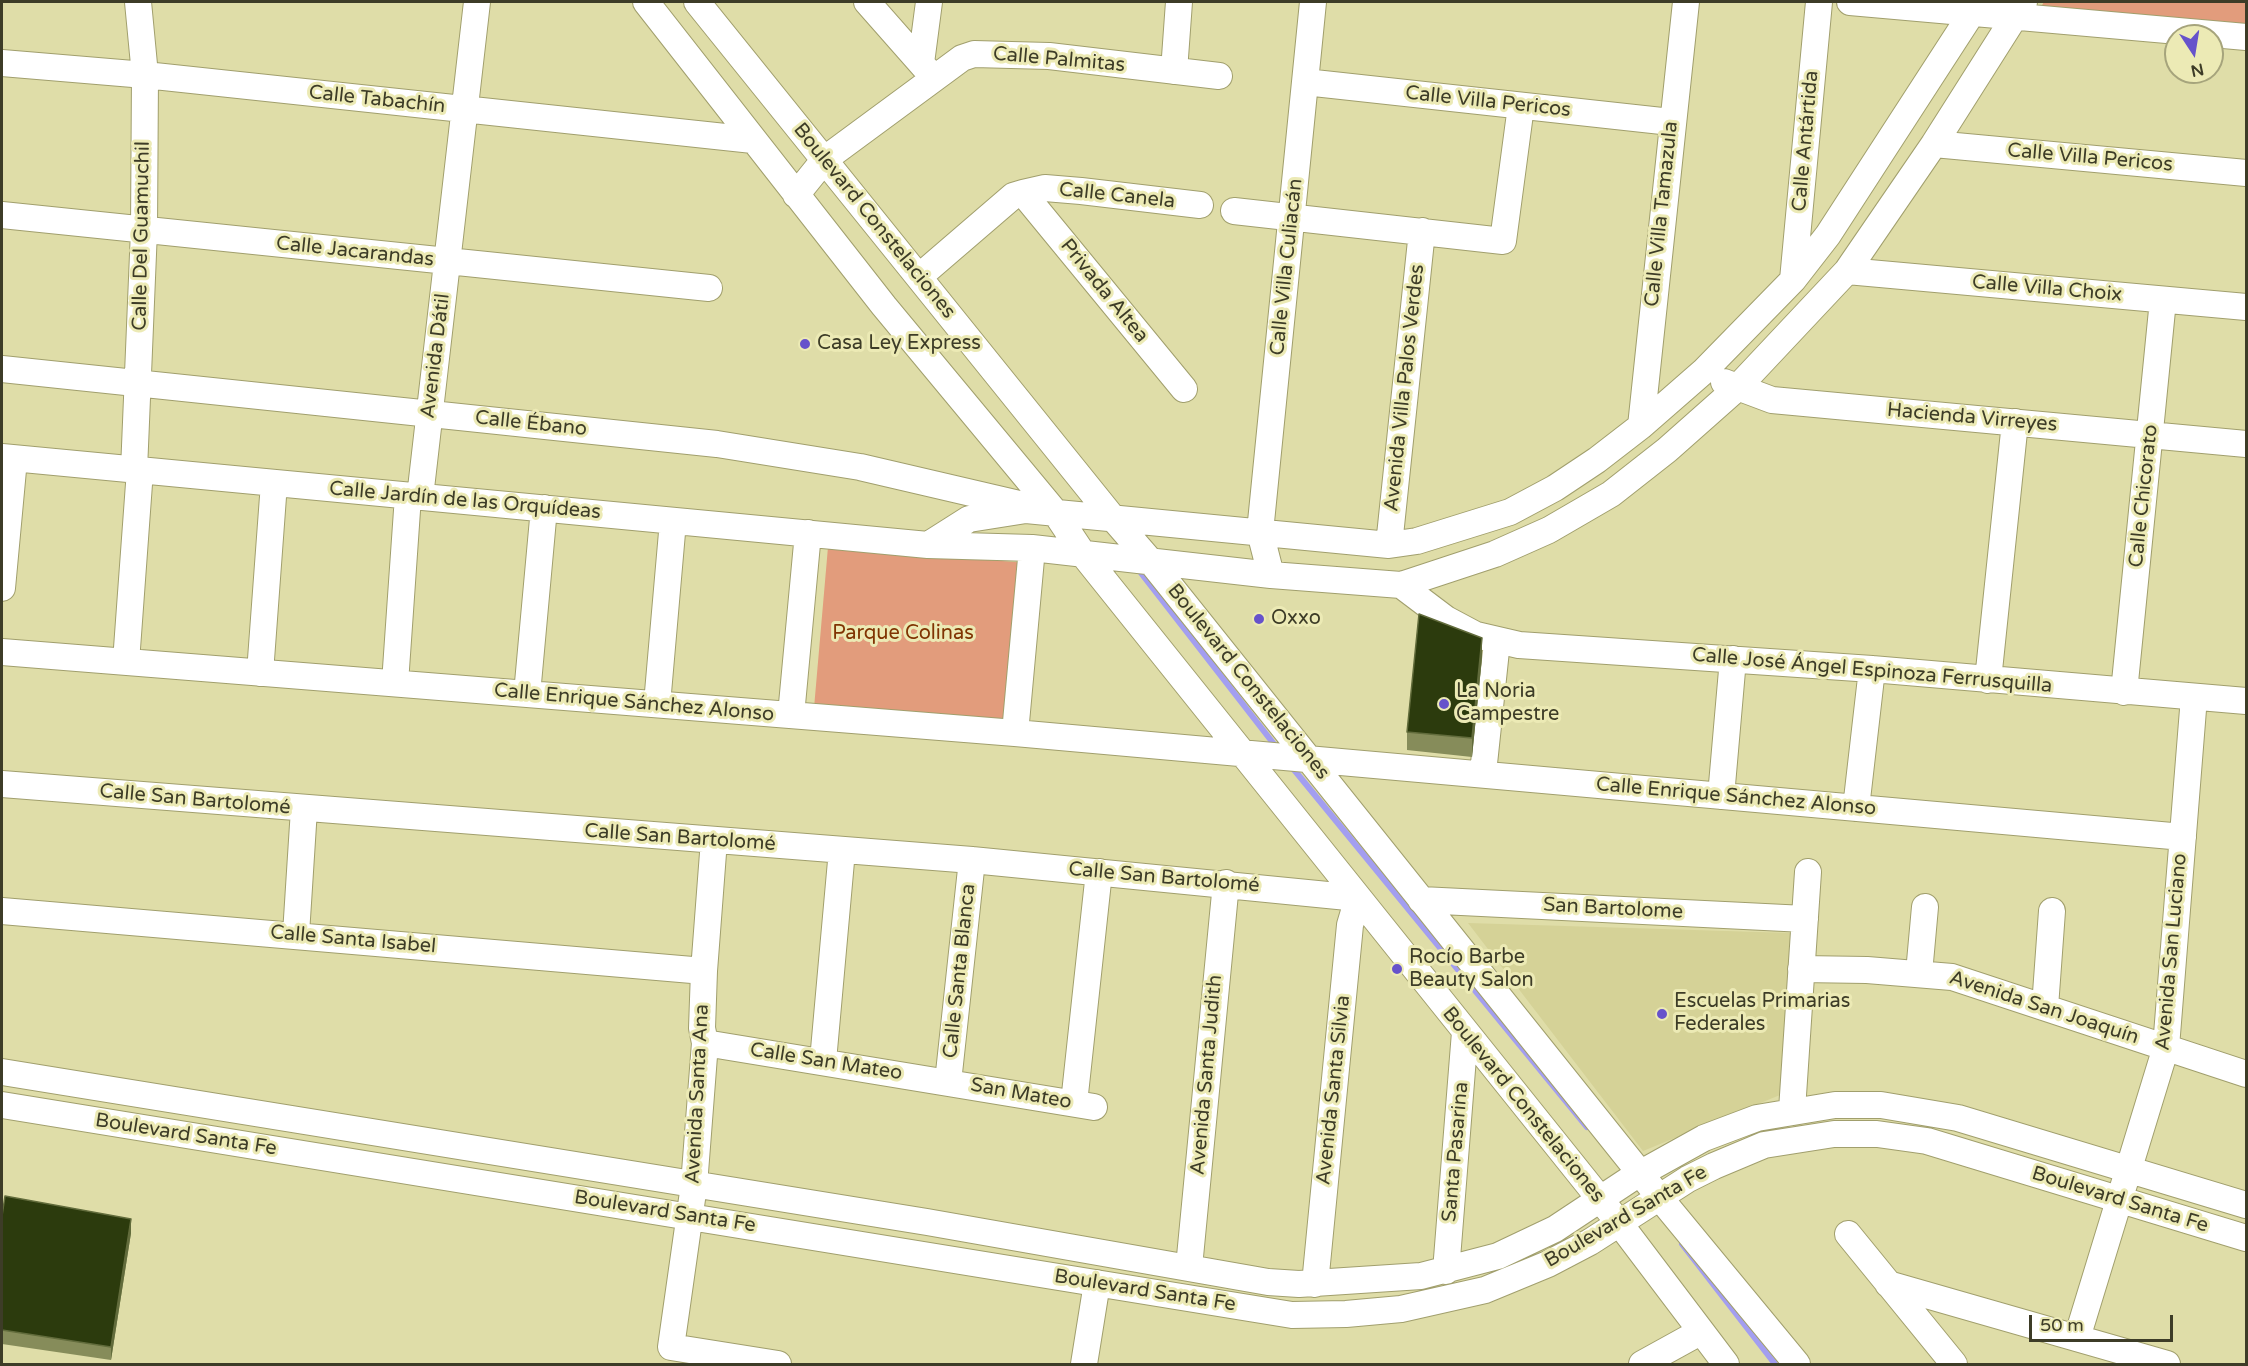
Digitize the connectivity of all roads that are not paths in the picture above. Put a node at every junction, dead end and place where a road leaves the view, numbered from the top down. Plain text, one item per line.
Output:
1 (138, 2) edge
2 (477, 2) edge
3 (646, 2) edge
4 (697, 2) edge
5 (867, 2) edge
6 (929, 2) edge
7 (1179, 2) edge
8 (1312, 2) edge
9 (1686, 2) edge
10 (1819, 2) edge
11 (1850, 2) edge
12 (1975, 7) edge
13 (2019, 9) edge
14 (2247, 37) edge
15 (2, 63) edge
16 (927, 71) junction
17 (1174, 71) junction
18 (145, 75) junction
19 (1219, 76) dead end
20 (1305, 82) junction
21 (1521, 106) junction
22 (465, 109) junction
23 (1671, 122) junction
24 (753, 140) junction
25 (1934, 144) junction
26 (823, 163) junction
27 (2247, 173) edge
28 (800, 189) junction
29 (1023, 193) junction
30 (1200, 205) dead end
31 (1234, 211) dead end
32 (2, 215) edge
33 (1292, 216) junction
34 (144, 230) junction
35 (1422, 231) junction
36 (447, 261) junction
37 (1847, 271) junction
38 (920, 276) junction
39 (1793, 280) junction
40 (710, 288) dead end
41 (2163, 300) junction
42 (2247, 307) edge
43 (2, 369) edge
44 (1704, 371) junction
45 (138, 383) junction
46 (1737, 388) junction
47 (1184, 389) dead end
48 (430, 413) junction
49 (2015, 422) junction
50 (1641, 426) junction
51 (2150, 435) junction
52 (2247, 444) edge
53 (8, 458) edge
54 (137, 470) junction
55 (274, 483) junction
56 (414, 496) junction
57 (544, 508) junction
58 (1055, 512) junction
59 (1112, 517) junction
60 (673, 521) junction
61 (1260, 532) junction
62 (808, 533) junction
63 (928, 545) junction
64 (1389, 545) junction
65 (1032, 548) junction
66 (1083, 554) junction
67 (1152, 563) junction
68 (1271, 575) junction
69 (1401, 585) junction
70 (2, 588) edge
71 (1497, 641) junction
72 (2, 652) edge
73 (1733, 659) junction
74 (126, 662) junction
75 (1872, 669) junction
76 (260, 673) junction
77 (1989, 680) junction
78 (395, 683) junction
79 (2124, 692) junction
80 (526, 694) junction
81 (2194, 697) junction
82 (2247, 702) edge
83 (657, 704) junction
84 (791, 715) junction
85 (1015, 733) junction
86 (1278, 758) junction
87 (1483, 773) junction
88 (2, 784) edge
89 (1721, 796) junction
90 (1856, 808) junction
91 (304, 809) junction
92 (2183, 837) junction
93 (714, 840) junction
94 (842, 850) junction
95 (972, 860) junction
96 (1099, 872) junction
97 (1808, 872) dead end
98 (1226, 883) junction
99 (1358, 898) junction
100 (1421, 900) junction
101 (1925, 907) dead end
102 (2, 911) edge
103 (2052, 911) dead end
104 (1805, 919) junction
105 (296, 934) junction
106 (1802, 969) junction
107 (704, 971) junction
108 (1919, 973) junction
109 (2045, 1007) junction
110 (1465, 1032) junction
111 (705, 1043) junction
112 (2166, 1047) junction
113 (823, 1062) junction
114 (2, 1072) edge
115 (2247, 1074) edge
116 (948, 1082) junction
117 (2, 1105) edge
118 (1792, 1110) junction
119 (2129, 1169) junction
120 (1636, 1176) junction
121 (694, 1185) junction
122 (1606, 1197) junction
123 (2120, 1200) junction
124 (2247, 1205) edge
125 (1641, 1210) junction
126 (689, 1215) junction
127 (1848, 1234) dead end
128 (2247, 1238) edge
129 (1189, 1267) junction
130 (1446, 1271) junction
131 (1097, 1283) junction
132 (1315, 1284) junction
133 (1888, 1284) junction
134 (1700, 1332) junction
135 (2077, 1338) junction
136 (2115, 1356) edge
137 (778, 1365) edge
138 (1084, 1365) edge
139 (1642, 1365) edge
140 (1726, 1365) edge
141 (1797, 1365) edge
142 (1954, 1365) edge
143 (2167, 1365) edge

1 - 18 street, Calle Del Guamuchil
2 - 22 street, Avenida Dátil
3 - 24 street, Boulevard Constelaciones
4 - 26 street, Boulevard Constelaciones
5 - 16 street
6 - 16 street
7 - 17 street
8 - 20 street, Calle Villa Culiacán
9 - 23 street, Calle Villa Tamazula
10 - 39 street, Calle Antártida
11 - 12 street
12 - 13 street
12 - 39 street
13 - 14 street
13 - 25 street
15 - 18 street, Calle Tabachín
16 - 17 street, Calle Palmitas
16 - 26 street, Calle Palmitas
17 - 19 street, Calle Palmitas
18 - 22 street, Calle Tabachín
18 - 34 street, Calle Del Guamuchil
20 - 21 street, Calle Villa Pericos
20 - 33 street, Calle Villa Culiacán
21 - 23 street, Calle Villa Pericos
21 - 35 street
22 - 24 street, Calle Tabachín
22 - 36 street, Avenida Dátil
23 - 50 street, Calle Villa Tamazula
24 - 28 street, Boulevard Constelaciones
25 - 27 street, Calle Villa Pericos
25 - 37 street
26 - 28 street, Calle Palmitas
26 - 38 street, Boulevard Constelaciones
28 - 58 street, Boulevard Constelaciones
29 - 30 street, Calle Canela
29 - 38 street, Calle Canela
29 - 47 street, Privada Altea
31 - 33 street
32 - 34 street, Calle Jacarandas
33 - 35 street
33 - 61 street, Calle Villa Culiacán
34 - 36 street, Calle Jacarandas
34 - 45 street, Calle Del Guamuchil
35 - 64 street, Avenida Villa Palos Verdes
36 - 40 street, Calle Jacarandas
36 - 48 street, Avenida Dátil
37 - 41 street, Calle Villa Choix
37 - 46 street
38 - 59 street, Boulevard Constelaciones
39 - 44 street
41 - 42 street, Calle Villa Choix
41 - 51 street, Calle Chicorato
43 - 45 street, Calle Ébano
44 - 46 street, Hacienda Virreyes
44 - 50 street
45 - 48 street, Calle Ébano
45 - 54 street, Calle Del Guamuchil
46 - 49 street, Hacienda Virreyes
46 - 69 street
48 - 56 street, Avenida Dátil
48 - 58 street, Calle Ébano
49 - 51 street, Hacienda Virreyes
49 - 77 street
50 - 64 street
51 - 52 street, Hacienda Virreyes
51 - 79 street, Calle Chicorato
53 - 54 street, Calle Jardín de las Orquídeas
53 - 70 street
54 - 55 street, Calle Jardín de las Orquídeas
54 - 74 street, Calle Del Guamuchil
55 - 56 street, Calle Jardín de las Orquídeas
55 - 76 street
56 - 57 street, Calle Jardín de las Orquídeas
56 - 78 street, Avenida Dátil
57 - 60 street, Calle Jardín de las Orquídeas
57 - 80 street
58 - 59 street
58 - 63 street
58 - 66 street, Boulevard Constelaciones
59 - 61 street
59 - 67 street, Boulevard Constelaciones
60 - 62 street, Calle Jardín de las Orquídeas
60 - 83 street
61 - 64 street
61 - 68 street
62 - 63 street, Calle Jardín de las Orquídeas
62 - 84 street
63 - 65 street, Calle Jardín de las Orquídeas
65 - 66 street, Calle Jardín de las Orquídeas
65 - 85 street
66 - 67 street, Calle Jardín de las Orquídeas
66 - 86 street, Boulevard Constelaciones
67 - 68 street, Calle Jardín de las Orquídeas
67 - 86 street, Boulevard Constelaciones
68 - 69 street, Calle Jardín de las Orquídeas
69 - 71 street, Calle José Ángel Espinoza Ferrusquilla
71 - 73 street, Calle José Ángel Espinoza Ferrusquilla
71 - 87 street
72 - 74 street, Calle Enrique Sánchez Alonso
73 - 75 street, Calle José Ángel Espinoza Ferrusquilla
73 - 89 street
74 - 76 street, Calle Enrique Sánchez Alonso
75 - 77 street, Calle José Ángel Espinoza Ferrusquilla
75 - 90 street
76 - 78 street, Calle Enrique Sánchez Alonso
77 - 79 street, Calle José Ángel Espinoza Ferrusquilla
78 - 80 street, Calle Enrique Sánchez Alonso
79 - 81 street, Calle José Ángel Espinoza Ferrusquilla
80 - 83 street, Calle Enrique Sánchez Alonso
81 - 82 street, Calle José Ángel Espinoza Ferrusquilla
81 - 92 street, Avenida San Luciano
83 - 84 street, Calle Enrique Sánchez Alonso
84 - 85 street, Calle Enrique Sánchez Alonso
85 - 86 street, Calle Enrique Sánchez Alonso
86 - 87 street, Calle Enrique Sánchez Alonso
86 - 99 street, Boulevard Constelaciones
86 - 100 street, Boulevard Constelaciones
87 - 89 street, Calle Enrique Sánchez Alonso
88 - 91 street, Calle San Bartolomé
89 - 90 street, Calle Enrique Sánchez Alonso
90 - 92 street, Calle Enrique Sánchez Alonso
91 - 93 street, Calle San Bartolomé
91 - 105 street
92 - 112 street, Avenida San Luciano
93 - 94 street, Calle San Bartolomé
93 - 107 street, Avenida Santa Ana
94 - 95 street, Calle San Bartolomé
94 - 113 street
95 - 96 street, Calle San Bartolomé
95 - 116 street, Calle Santa Blanca
96 - 98 street, Calle San Bartolomé
96 - 116 street, San Mateo
97 - 104 street
98 - 99 street, Calle San Bartolomé
98 - 129 street, Avenida Santa Judith
99 - 110 street, Boulevard Constelaciones
99 - 132 street, Avenida Santa Silvia
100 - 104 street, San Bartolome
100 - 120 street, Boulevard Constelaciones
101 - 108 street
102 - 105 street, Calle Santa Isabel
103 - 109 street
104 - 106 street
105 - 107 street, Calle Santa Isabel
106 - 108 street, Avenida San Joaquín
106 - 118 street
107 - 111 street, Avenida Santa Ana
108 - 109 street, Avenida San Joaquín
109 - 112 street, Avenida San Joaquín
110 - 122 street, Boulevard Constelaciones
110 - 130 street, Santa Pasarina
111 - 113 street, Calle San Mateo
111 - 121 street, Avenida Santa Ana
112 - 115 street, Avenida San Joaquín
112 - 119 street, Avenida San Luciano
113 - 116 street, Calle San Mateo
114 - 121 street, Boulevard Santa Fe
117 - 126 street, Boulevard Santa Fe
118 - 119 street, Boulevard Santa Fe
118 - 120 street, Boulevard Santa Fe
119 - 123 street, Avenida San Luciano
119 - 124 street, Boulevard Santa Fe
120 - 122 street, Boulevard Santa Fe
120 - 125 street, Boulevard Constelaciones
121 - 126 street, Avenida Santa Ana
121 - 129 street, Boulevard Santa Fe
122 - 125 street, Boulevard Constelaciones
122 - 130 street, Boulevard Santa Fe
123 - 125 street, Boulevard Santa Fe
123 - 128 street, Boulevard Santa Fe
123 - 135 street, Avenida San Luciano
125 - 131 street, Boulevard Santa Fe
125 - 134 street, Boulevard Constelaciones
125 - 141 street, Boulevard Constelaciones
126 - 131 street, Boulevard Santa Fe
126 - 137 street, Avenida Santa Ana
127 - 133 street
129 - 132 street, Boulevard Santa Fe
130 - 132 street, Boulevard Santa Fe
131 - 138 street
133 - 135 street
133 - 142 street
134 - 139 street
134 - 140 street, Boulevard Constelaciones
135 - 136 street
136 - 143 street

